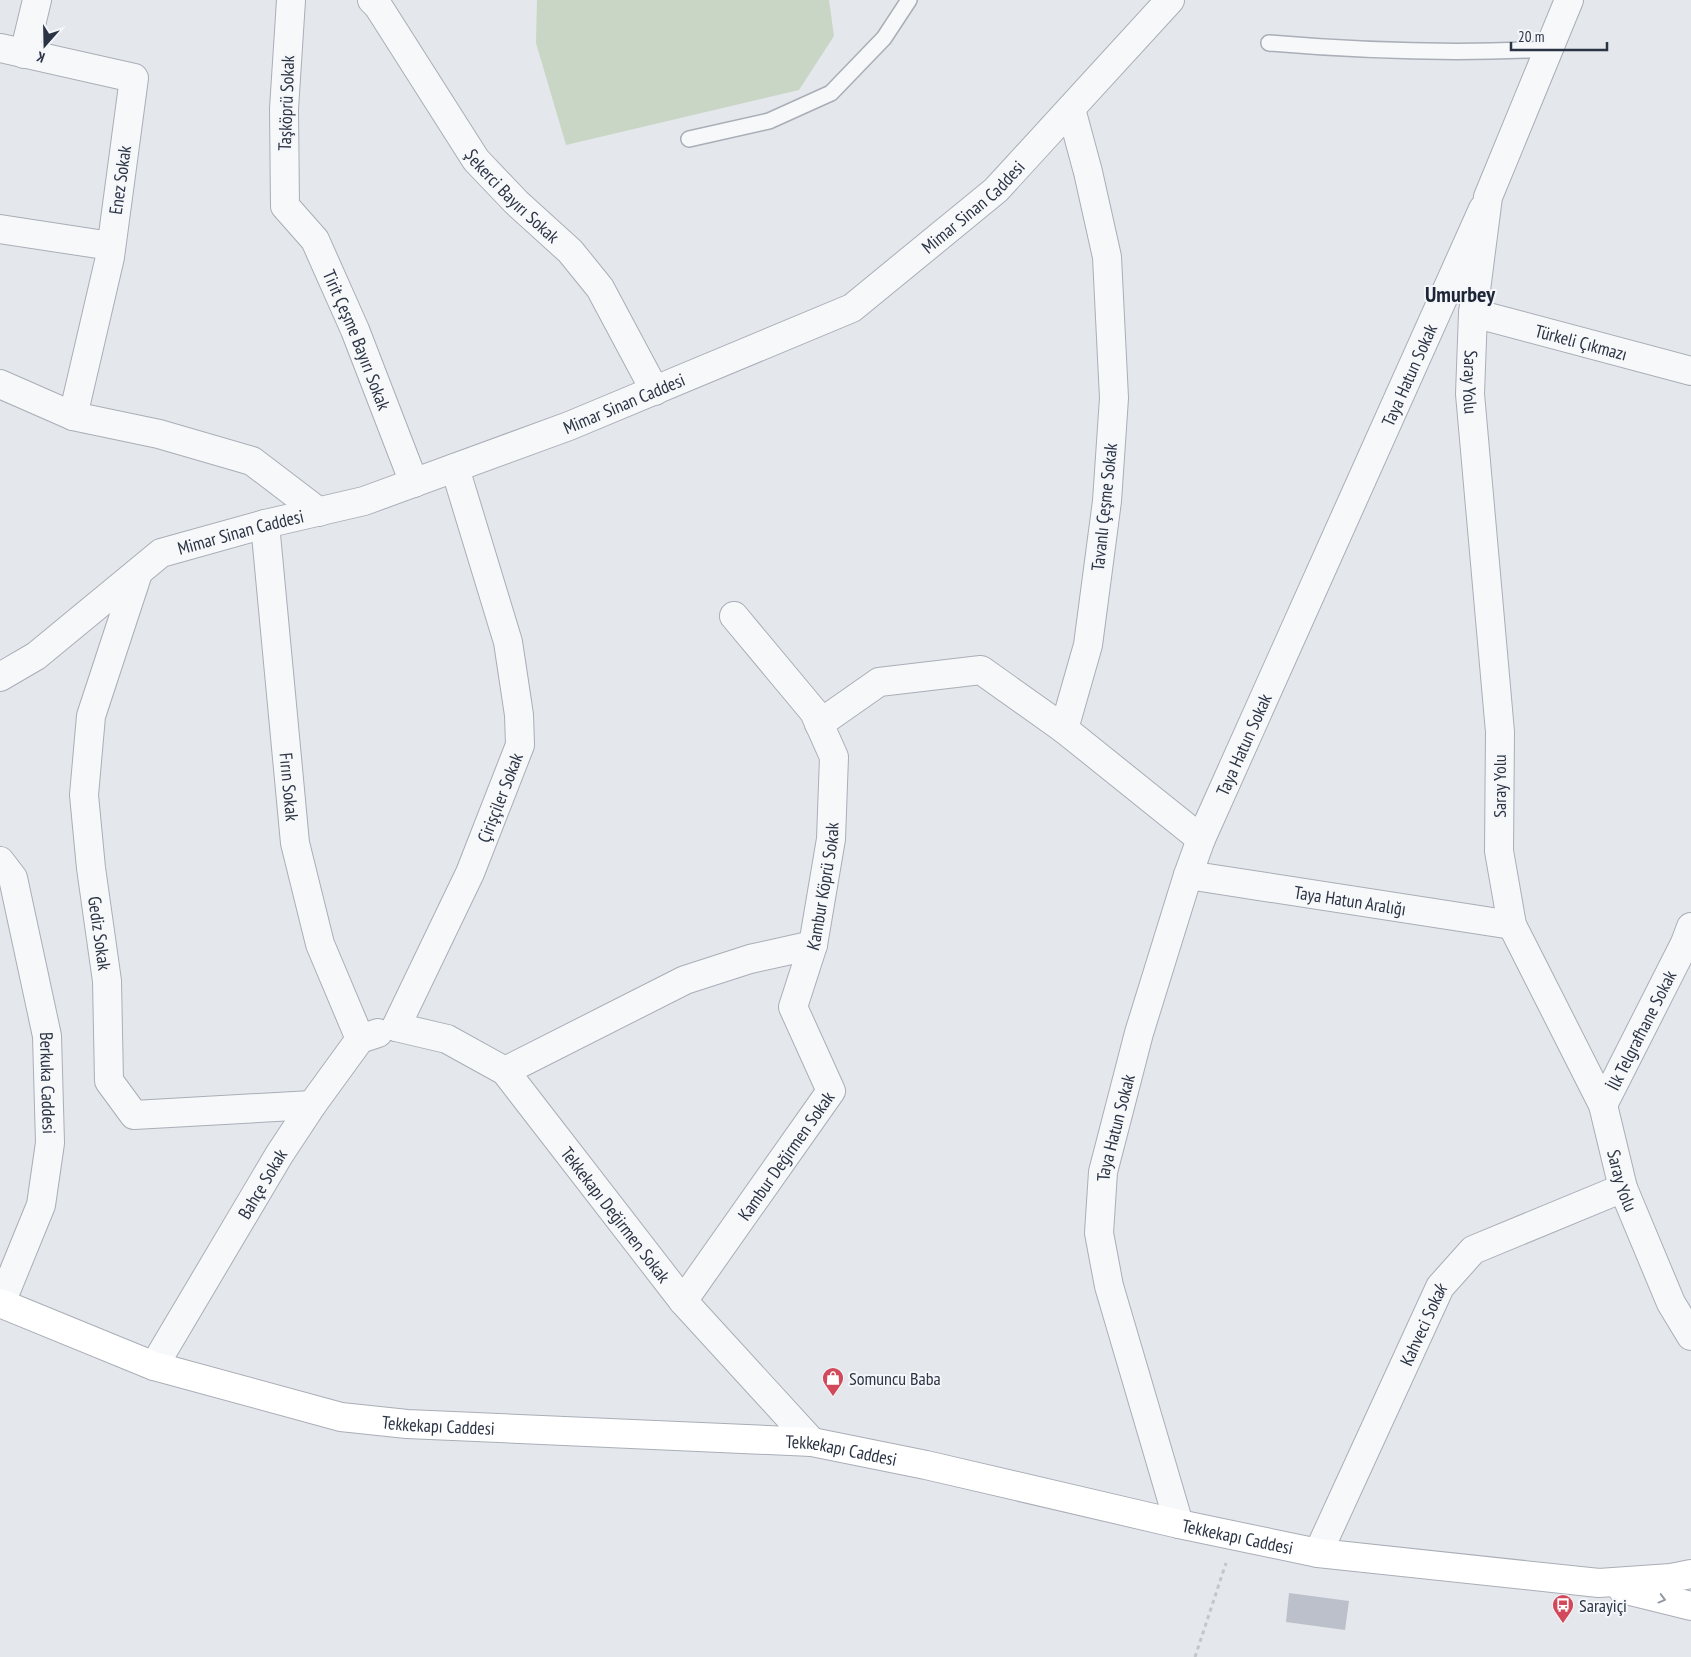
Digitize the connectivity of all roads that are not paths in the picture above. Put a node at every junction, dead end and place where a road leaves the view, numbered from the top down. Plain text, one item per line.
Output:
1 (37, 0) edge
2 (291, 0) edge
3 (372, 0) edge
4 (909, 0) edge
5 (1170, 0) edge
6 (1569, 0) edge
7 (1269, 43) dead end
8 (1549, 49) junction
9 (12, 51) edge
10 (1071, 108) junction
11 (689, 139) dead end
12 (1488, 197) junction
13 (285, 206) joint
14 (0, 229) edge
15 (111, 246) junction
16 (1473, 313) junction
17 (1691, 371) edge
18 (0, 384) edge
19 (655, 390) junction
20 (73, 416) junction
21 (455, 468) junction
22 (414, 483) junction
23 (319, 512) junction
24 (265, 524) junction
25 (138, 573) junction
26 (734, 616) dead end
27 (0, 677) edge
28 (819, 724) junction
29 (1064, 729) junction
30 (1201, 839) junction
31 (0, 861) edge
32 (1188, 875) junction
33 (1512, 925) junction
34 (1689, 939) edge
35 (812, 945) junction
36 (396, 1027) junction
37 (360, 1039) junction
38 (505, 1071) junction
39 (312, 1105) junction
40 (1603, 1105) junction
41 (1623, 1188) junction
42 (683, 1302) junction
43 (0, 1303) edge
44 (1691, 1336) edge
45 (154, 1366) junction
46 (812, 1442) junction
47 (1179, 1524) junction
48 (1318, 1553) junction
49 (1691, 1574) edge
50 (1599, 1583) junction
51 (1691, 1606) edge

1 - 9 street
2 - 13 street, Taşköprü Sokak
3 - 19 street, Şekerci Bayırı Sokak
4 - 11 lane
5 - 10 street, Mimar Sinan Caddesi
6 - 8 street, Taya Hatun Sokak
7 - 8 lane
8 - 12 street, Taya Hatun Sokak
9 - 15 street, Enez Sokak
10 - 19 street, Mimar Sinan Caddesi
10 - 29 street, Tavanlı Çeşme Sokak
12 - 16 street, Saray Yolu
12 - 30 street, Taya Hatun Sokak
13 - 22 street, Tirit Çeşme Bayırı Sokak
14 - 15 street
15 - 20 street, Enez Sokak
16 - 17 street, Türkeli Çıkmazı
16 - 33 street, Saray Yolu
18 - 20 street
19 - 21 street, Mimar Sinan Caddesi
20 - 23 street
21 - 22 street, Mimar Sinan Caddesi
21 - 36 street, Çirişçiler Sokak
22 - 23 street, Mimar Sinan Caddesi
23 - 24 street, Mimar Sinan Caddesi
24 - 25 street, Mimar Sinan Caddesi
24 - 37 street, Fırın Sokak
25 - 27 street, Mimar Sinan Caddesi
25 - 39 street, Gediz Sokak
26 - 28 street, Kambur Köprü Sokak
28 - 29 street
28 - 35 street, Kambur Köprü Sokak
29 - 30 street
30 - 32 street, Taya Hatun Sokak
31 - 43 street, Berkuka Caddesi
32 - 33 street, Taya Hatun Aralığı
32 - 47 street, Taya Hatun Sokak
33 - 40 street, Saray Yolu
34 - 40 street, İlk Telgrafhane Sokak
35 - 38 street, Kambur Köprü Sokak
35 - 42 street, Kambur Değirmen Sokak
36 - 37 street
36 - 38 street, Tekkekapı Değirmen Sokak
37 - 39 street, Bahçe Sokak
38 - 42 street, Tekkekapı Değirmen Sokak
39 - 45 street, Bahçe Sokak
40 - 41 street, Saray Yolu
41 - 44 street, Saray Yolu
41 - 48 street, Kahveci Sokak
42 - 46 street, Tekkekapı Değirmen Sokak
43 - 45 main road, Tekkekapı Caddesi
45 - 46 main road, Tekkekapı Caddesi
46 - 47 main road, Tekkekapı Caddesi
47 - 48 main road, Tekkekapı Caddesi
48 - 50 main road, Tekkekapı Caddesi
49 - 50 main road, Tekkekapı Caddesi
50 -> 51 main road

